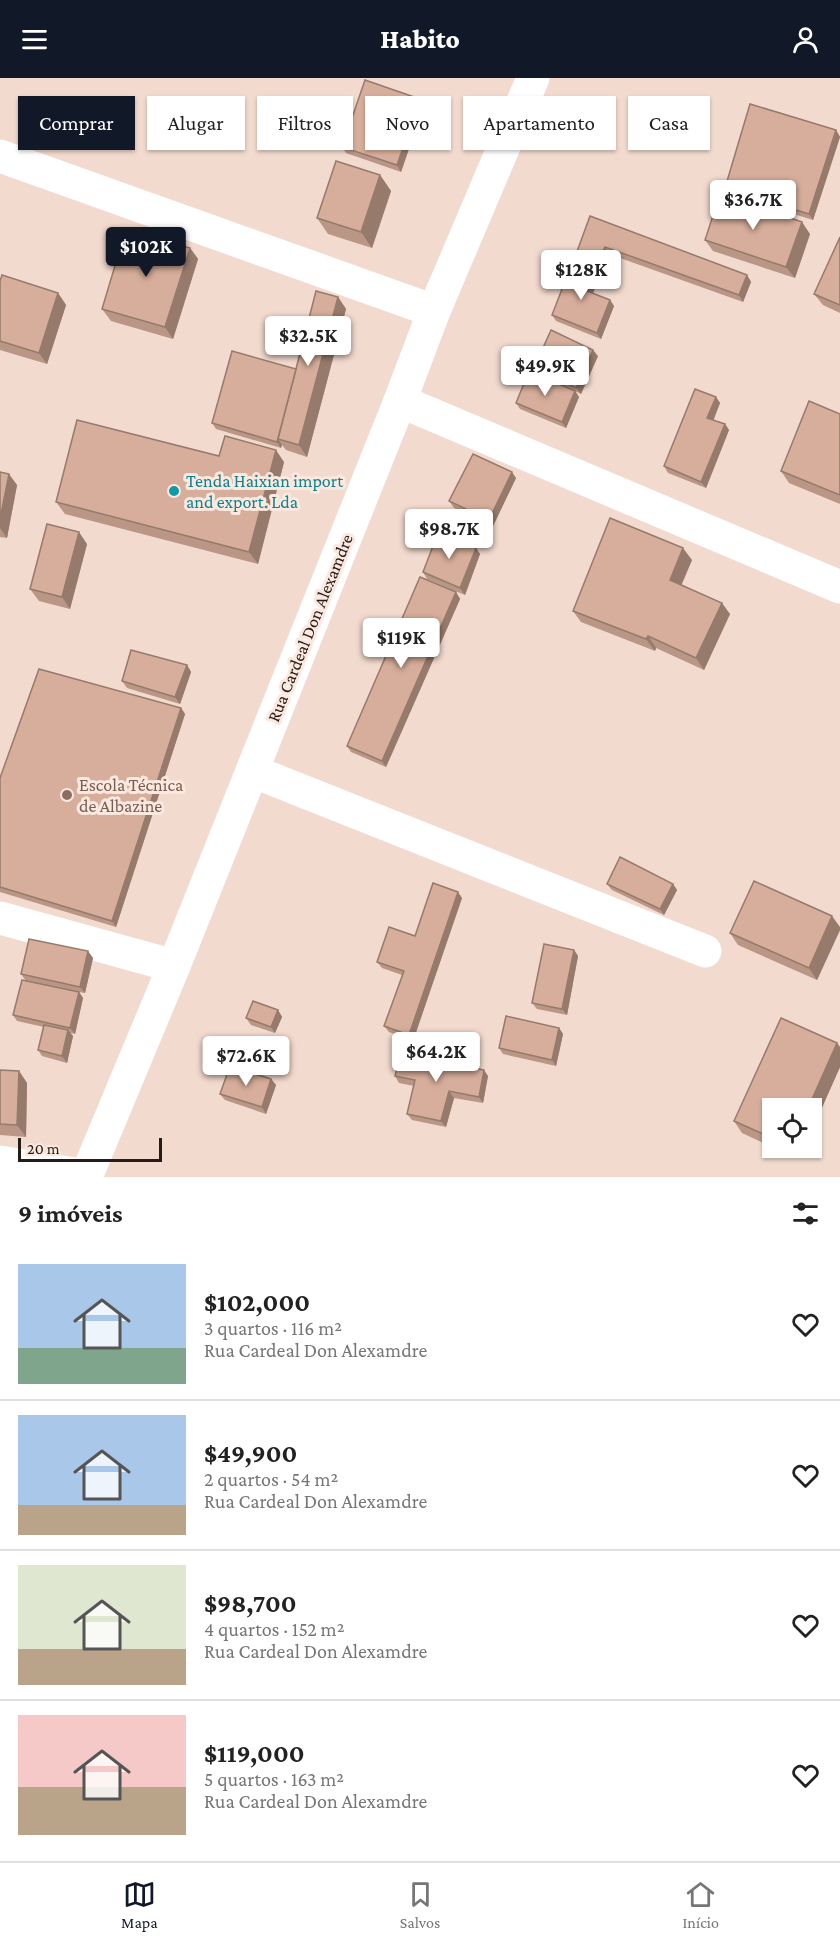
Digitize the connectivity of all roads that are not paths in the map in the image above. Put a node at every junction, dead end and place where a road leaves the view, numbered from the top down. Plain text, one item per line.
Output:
1 (532, 78) edge
2 (0, 156) edge
3 (434, 311) junction
4 (400, 401) junction
5 (840, 587) edge
6 (252, 771) junction
7 (0, 918) edge
8 (705, 951) dead end
9 (174, 966) junction
10 (0, 1162) edge
11 (87, 1176) edge

1 - 3 street, Rua Cardeal Don Alexamdre
2 - 3 street
3 - 4 street, Rua Cardeal Don Alexamdre
4 - 5 street
4 - 6 street, Rua Cardeal Don Alexamdre
6 - 8 street
6 - 9 street, Rua Cardeal Don Alexamdre
7 - 9 street
9 - 11 street, Rua Cardeal Don Alexamdre
10 - 11 street

